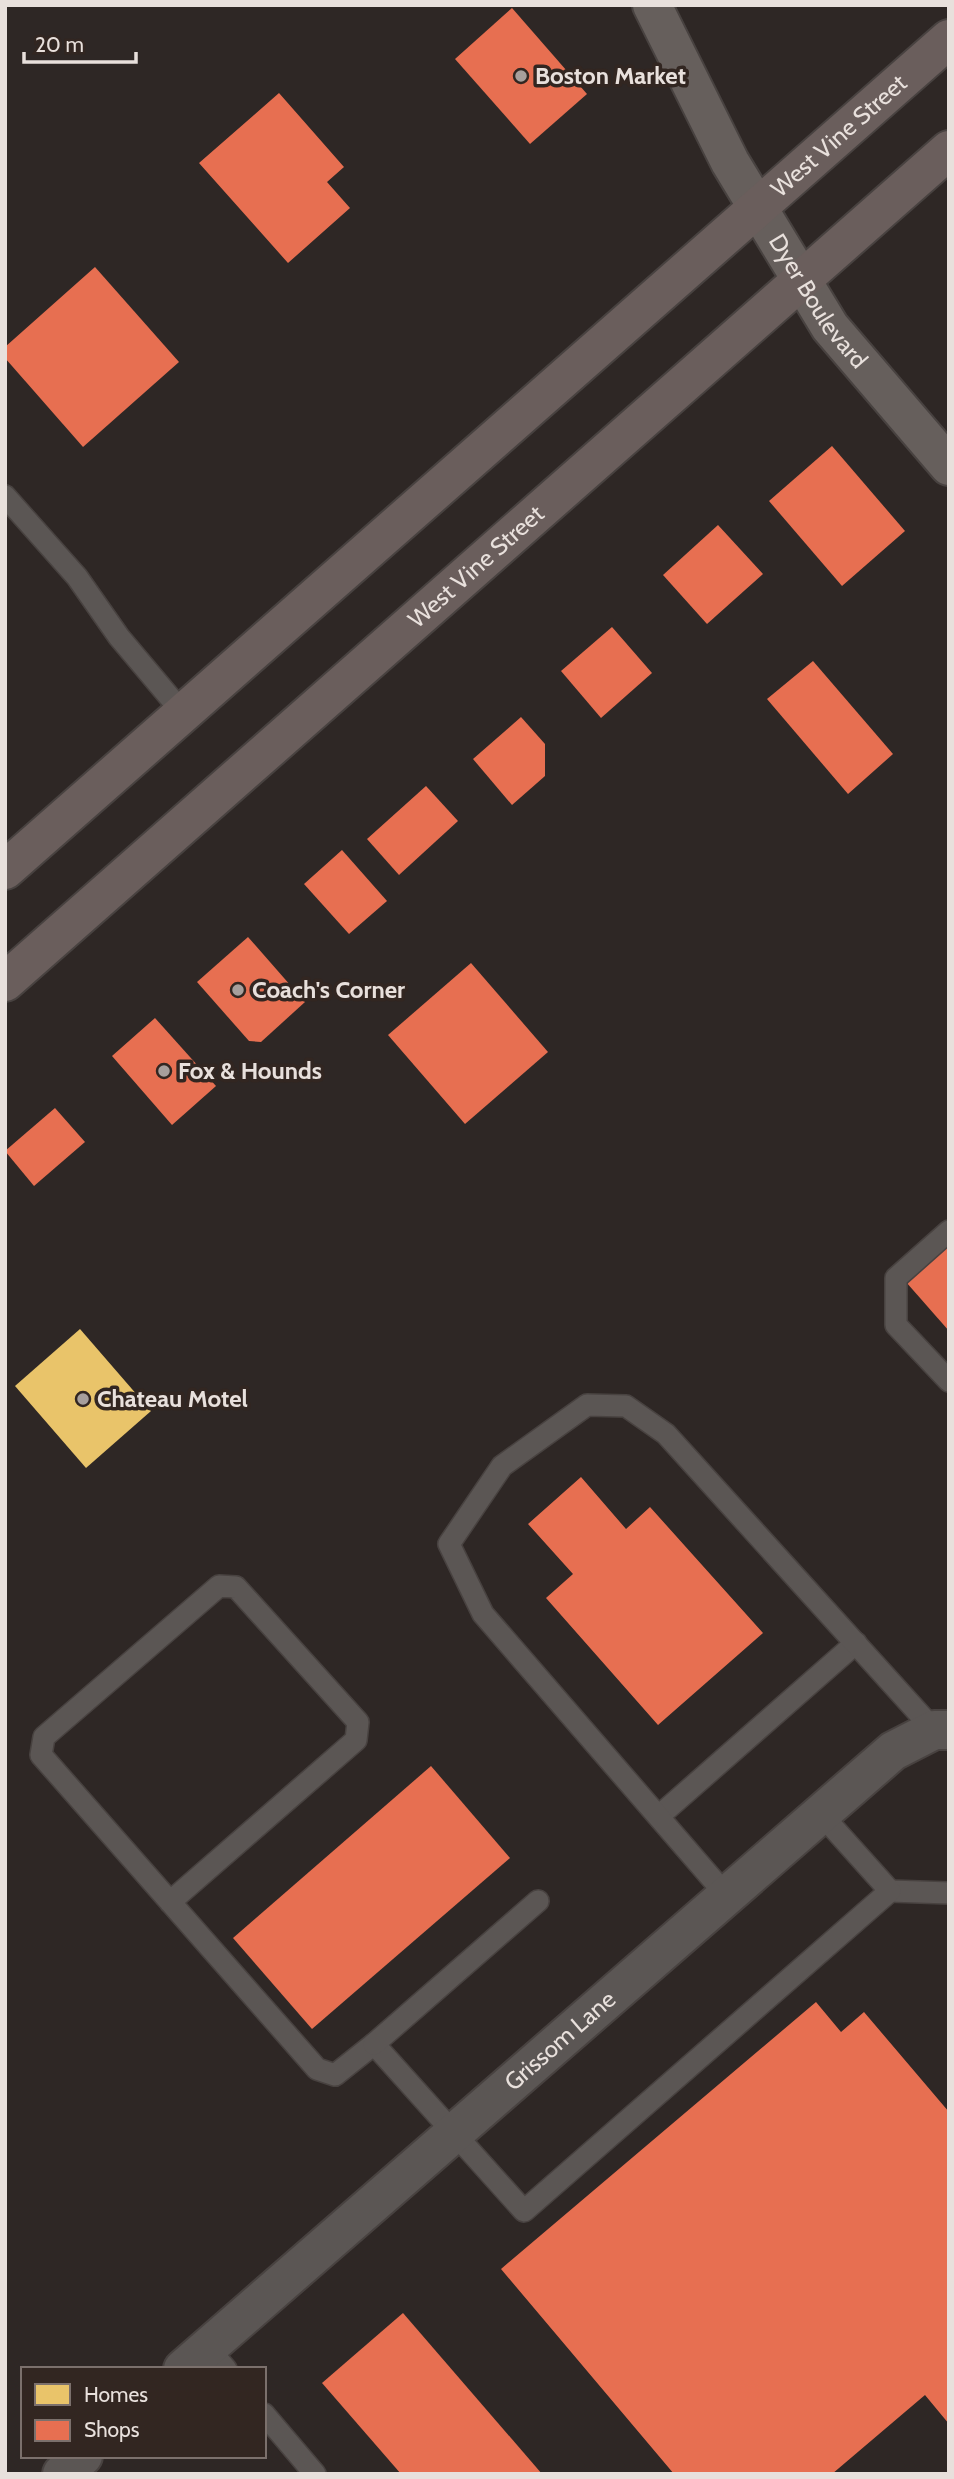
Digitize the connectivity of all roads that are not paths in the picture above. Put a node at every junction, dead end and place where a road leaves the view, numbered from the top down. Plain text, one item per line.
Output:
1 (652, 5) edge
2 (949, 39) edge
3 (949, 150) edge
4 (758, 208) junction
5 (802, 280) junction
6 (949, 466) edge
7 (5, 496) edge
8 (183, 713) junction
9 (5, 870) edge
10 (5, 982) edge
11 (949, 1231) edge
12 (949, 1381) edge
13 (856, 1643) junction
14 (941, 1730) edge
15 (821, 1814) junction
16 (659, 1816) junction
17 (890, 1891) junction
18 (949, 1893) edge
19 (727, 1896) junction
20 (538, 1901) dead end
21 (170, 1902) junction
22 (374, 2044) junction
23 (454, 2133) junction
24 (206, 2362) edge
25 (266, 2416) edge
26 (81, 2458) edge
27 (62, 2474) edge
28 (315, 2474) edge

1 - 4 main road, Dyer Boulevard
2 - 4 highway, West Vine Street
3 - 5 highway, West Vine Street
4 - 5 main road, Dyer Boulevard
4 - 8 highway, West Vine Street
5 - 6 main road, Dyer Boulevard
5 - 10 highway, West Vine Street
7 - 8 lane
8 - 9 highway, West Vine Street
11 - 12 lane
13 - 14 lane
13 - 16 lane
13 - 16 lane
14 - 15 street, Grissom Lane
15 - 17 lane
15 - 19 street, Grissom Lane
16 - 19 lane
17 - 18 lane
17 - 23 lane
19 - 23 street, Grissom Lane
20 - 22 lane
21 - 21 lane
21 - 22 lane
22 - 23 lane
23 - 24 street, Grissom Lane
25 - 28 lane
26 - 27 street

